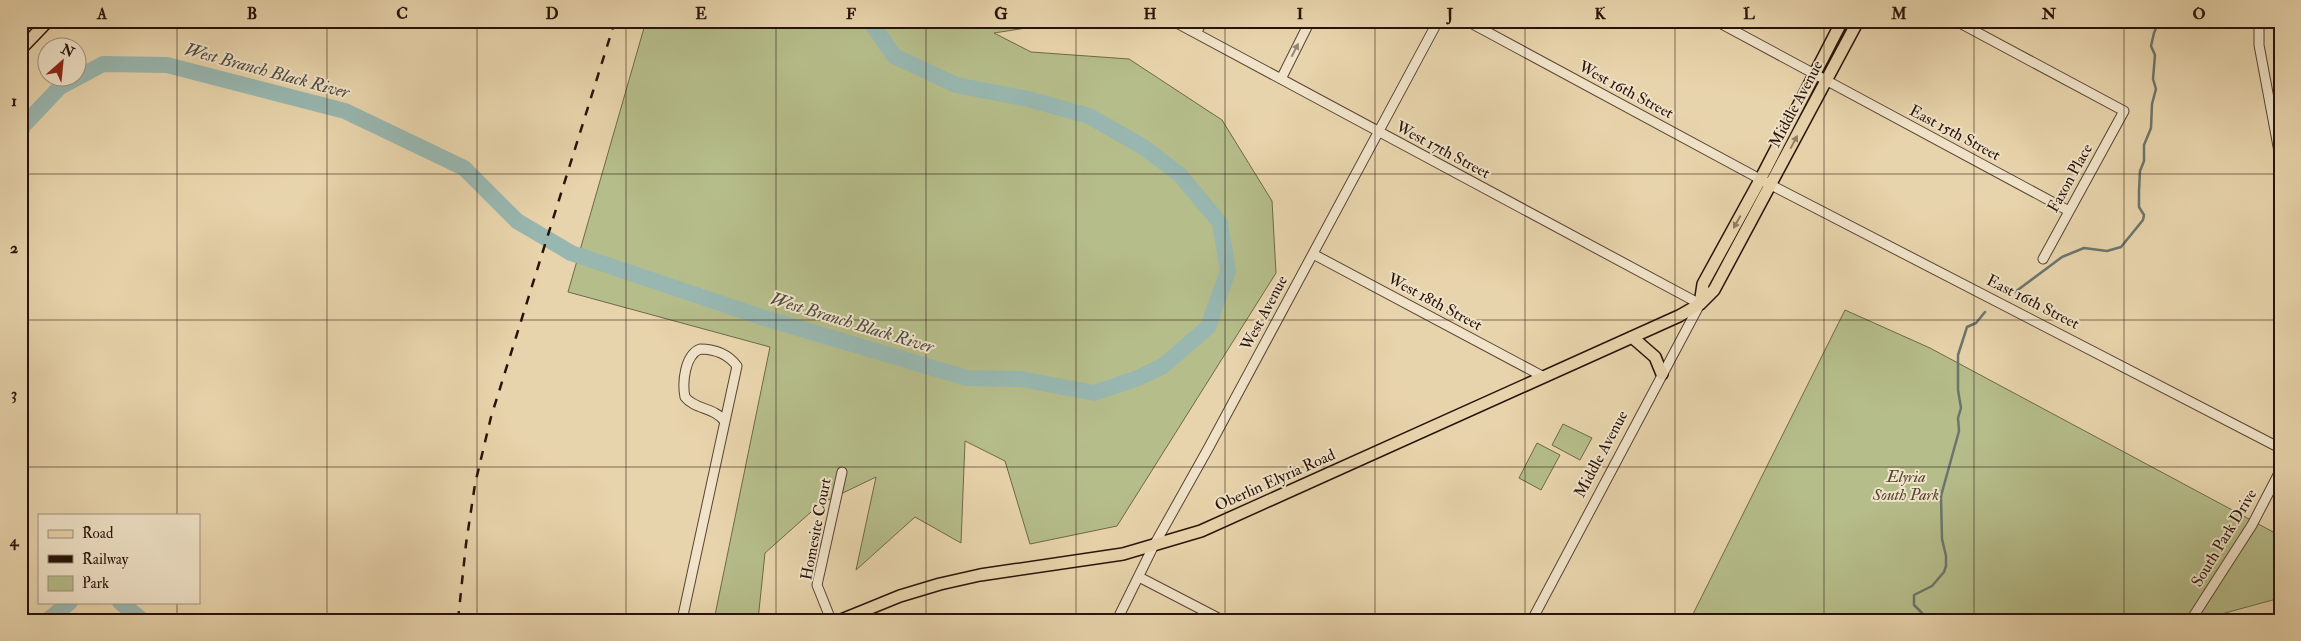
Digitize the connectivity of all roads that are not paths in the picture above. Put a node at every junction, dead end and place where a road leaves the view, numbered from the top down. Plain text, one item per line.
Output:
1 (48, 21) edge
2 (1173, 21) edge
3 (1203, 21) edge
4 (1310, 21) edge
5 (1438, 21) edge
6 (1467, 21) edge
7 (1716, 21) edge
8 (1842, 21) edge
9 (1858, 21) edge
10 (1956, 21) edge
11 (2260, 21) edge
12 (1196, 33) junction
13 (21, 49) edge
14 (1814, 74) junction
15 (1281, 79) junction
16 (1827, 81) junction
17 (1378, 133) junction
18 (2280, 157) edge
19 (1766, 183) junction
20 (2069, 211) junction
21 (1313, 254) junction
22 (2043, 259) dead end
23 (1700, 304) junction
24 (1632, 337) junction
25 (739, 356) dead end
26 (737, 366) junction
27 (1662, 374) junction
28 (1544, 377) junction
29 (725, 422) junction
30 (2280, 448) edge
31 (2280, 471) edge
32 (842, 472) dead end
33 (1153, 547) junction
34 (1138, 577) junction
35 (682, 620) edge
36 (832, 620) edge
37 (841, 620) edge
38 (1117, 620) edge
39 (1222, 620) edge
40 (1532, 620) edge
41 (2191, 620) edge

1 - 13 main road
2 - 12 street, West 17th Street
3 - 12 street
15 -> 4 street
5 - 17 street, West Avenue
6 - 19 street, West 16th Street
7 - 14 street, East 15th Street
8 - 14 main road, Middle Avenue
9 - 16 main road, Middle Avenue
10 - 20 street, Faxon Place
11 - 18 street
12 - 15 street, West 17th Street
14 - 16 street, East 15th Street
14 - 19 main road, Middle Avenue
15 - 17 street, West 17th Street
19 -> 16 main road, Middle Avenue
16 - 20 street, East 15th Street
17 - 21 street, West Avenue
17 - 23 street, West 17th Street
19 - 23 main road, Middle Avenue
19 - 30 street, East 16th Street
20 - 22 street, Faxon Place
21 - 28 street, West 18th Street
21 - 33 street, West Avenue
23 - 24 main road, Oberlin Elyria Road
23 - 27 street, Middle Avenue
24 - 27 main road
24 - 28 main road, Oberlin Elyria Road
25 - 26 street
26 - 29 street
26 - 29 street
27 - 40 street, Middle Avenue
28 - 33 main road, Oberlin Elyria Road
29 - 35 street
31 - 41 street, South Park Drive
32 - 36 street, Homesite Court
33 - 34 street, West Avenue
33 - 37 main road, Oberlin Elyria Road
34 - 38 street, West Avenue
34 - 39 street

